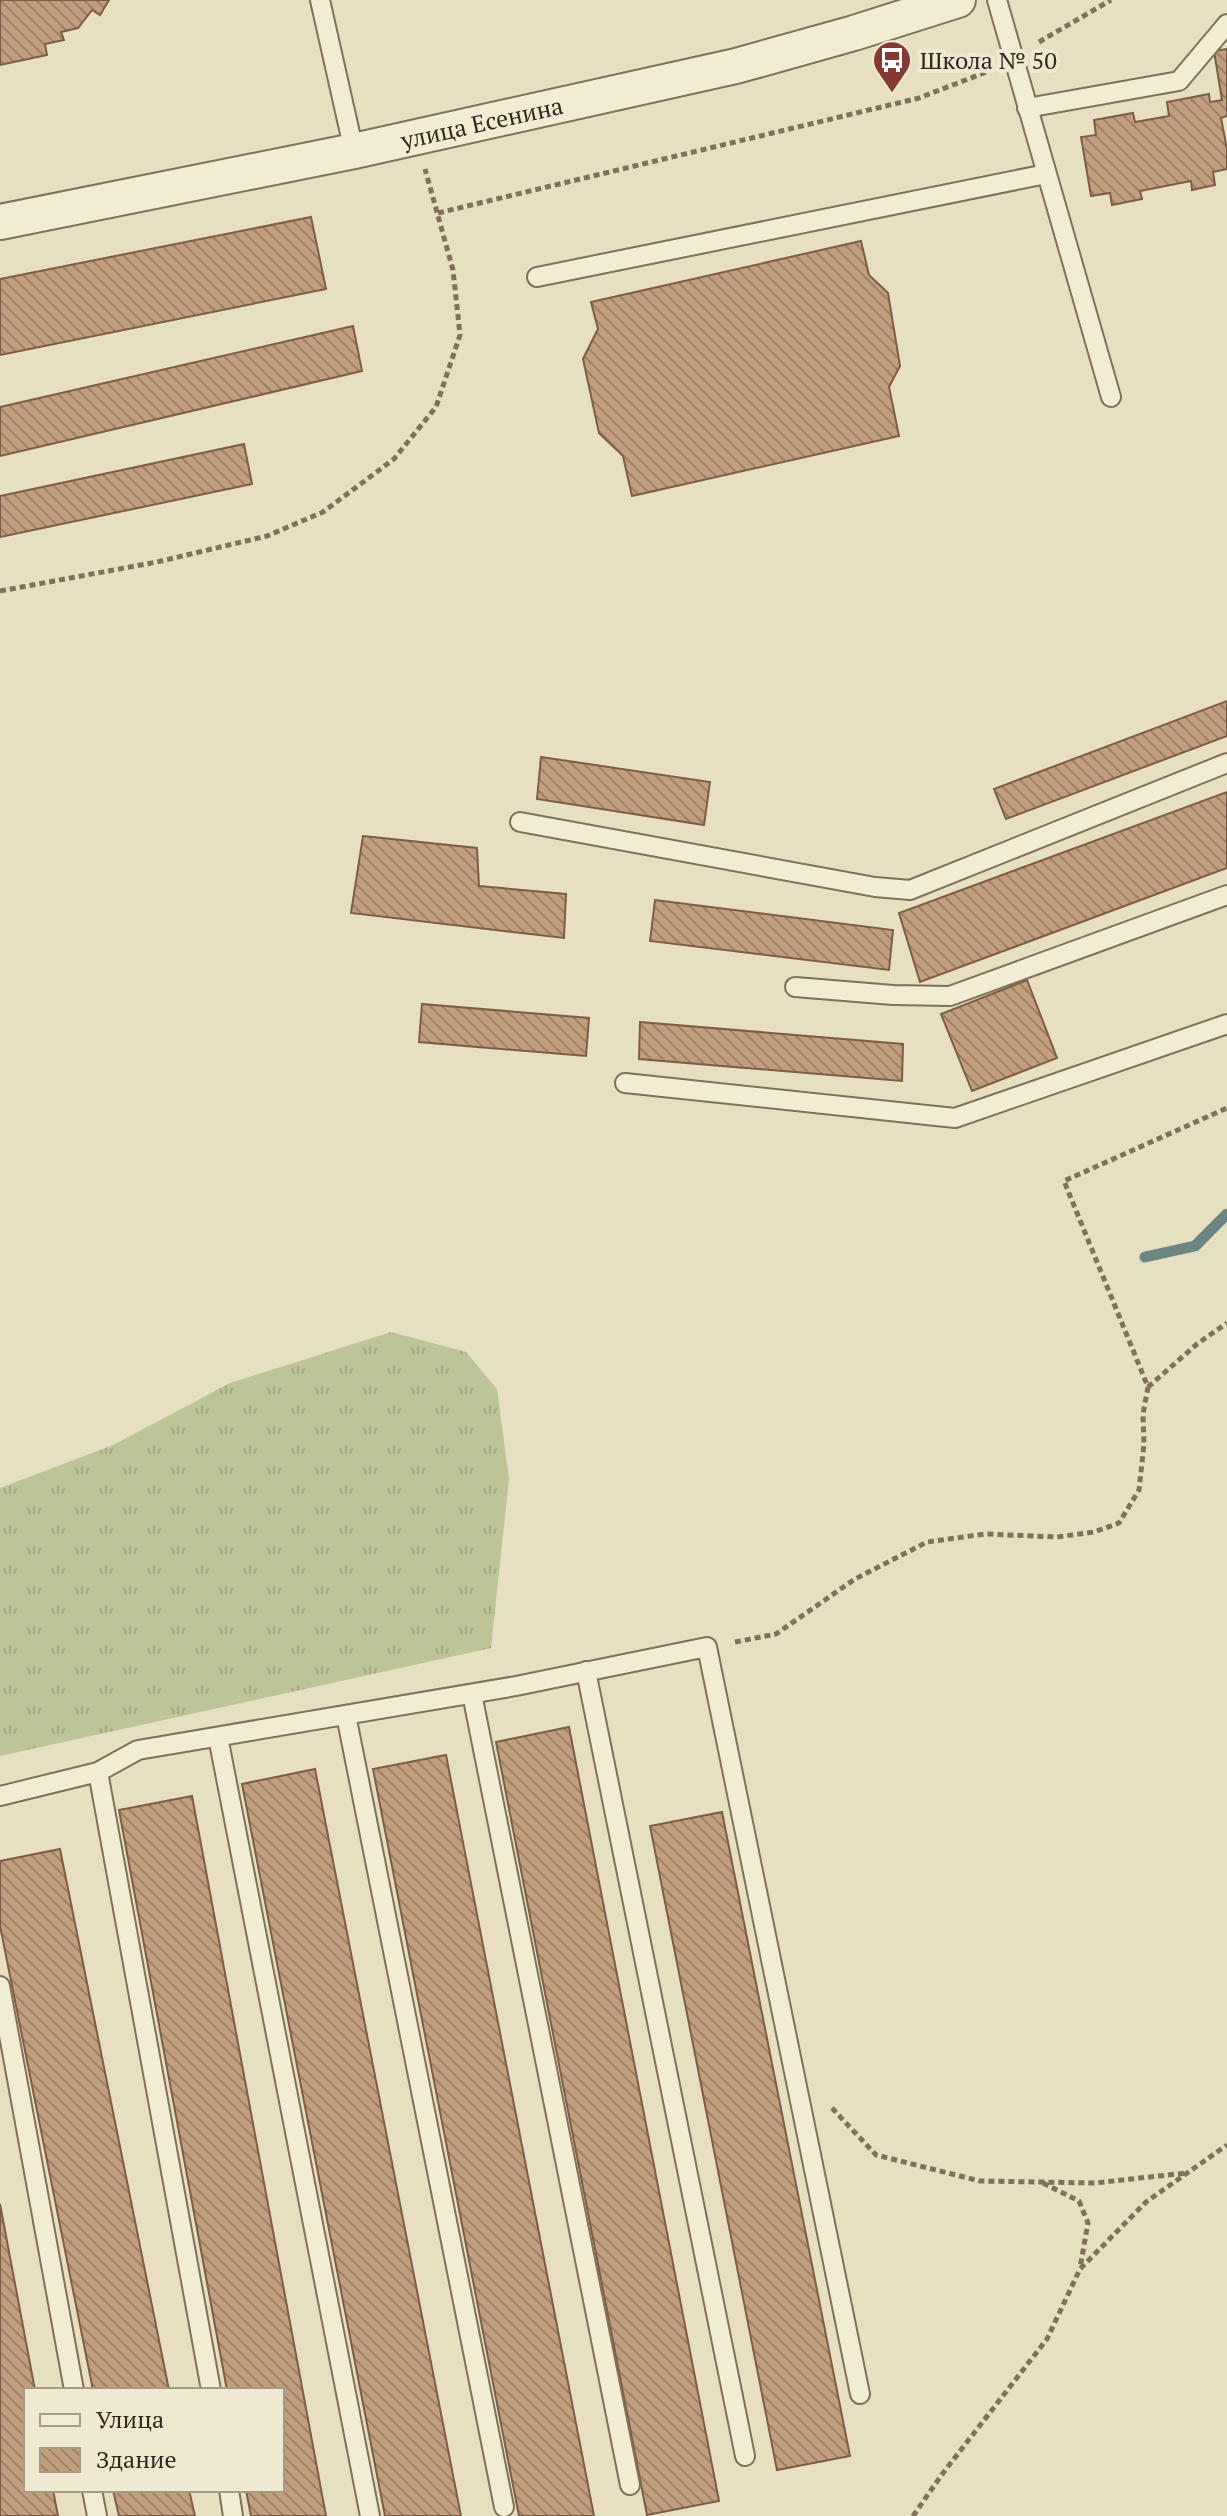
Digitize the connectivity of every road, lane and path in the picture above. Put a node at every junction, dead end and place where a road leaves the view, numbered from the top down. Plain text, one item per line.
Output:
1 (320, 0) edge
2 (958, 0) edge
3 (997, 0) edge
4 (1111, 0) edge
5 (1227, 24) edge
6 (1013, 57) junction
7 (1027, 108) junction
8 (416, 137) junction
9 (354, 151) junction
10 (1046, 174) junction
11 (437, 213) junction
12 (0, 222) edge
13 (537, 277) dead end
14 (1111, 397) dead end
15 (0, 591) edge
16 (1227, 763) edge
17 (520, 822) dead end
18 (1227, 895) edge
19 (795, 987) dead end
20 (1227, 1024) edge
21 (625, 1083) dead end
22 (1227, 1108) edge
23 (1227, 1323) edge
24 (1148, 1387) junction
25 (707, 1647) junction
26 (586, 1671) junction
27 (472, 1694) junction
28 (346, 1715) junction
29 (218, 1737) junction
30 (98, 1772) junction
31 (0, 1796) edge
32 (0, 1986) edge
33 (828, 2104) dead end
34 (1227, 2145) edge
35 (1187, 2173) junction
36 (1042, 2182) junction
37 (1080, 2269) junction
38 (74, 2388) edge
39 (211, 2388) edge
40 (860, 2394) dead end
41 (745, 2456) dead end
42 (630, 2485) dead end
43 (92, 2492) edge
44 (229, 2492) edge
45 (504, 2507) dead end
46 (97, 2516) edge
47 (233, 2516) edge
48 (370, 2516) edge
49 (913, 2516) edge

1 - 9 lane
2 - 8 street, улица Есенина
3 - 6 lane
4 - 6 path
5 - 7 lane
6 - 7 lane
6 - 11 path
7 - 10 lane
8 - 9 street, улица Есенина
8 - 11 path
9 - 12 street, улица Есенина
10 - 13 lane
10 - 14 lane
11 - 15 path
16 - 17 lane
18 - 19 lane
20 - 21 lane
22 - 24 path
23 - 24 path
24 - 25 path
25 - 26 lane
25 - 40 lane
26 - 27 lane
26 - 41 lane
27 - 28 lane
27 - 42 lane
28 - 29 lane
28 - 45 lane
29 - 30 lane
29 - 48 lane
30 - 31 lane
30 - 39 lane
32 - 38 lane
33 - 36 path
34 - 35 path
35 - 36 path
35 - 37 path
36 - 37 path
37 - 49 path
43 - 46 lane
44 - 47 lane

